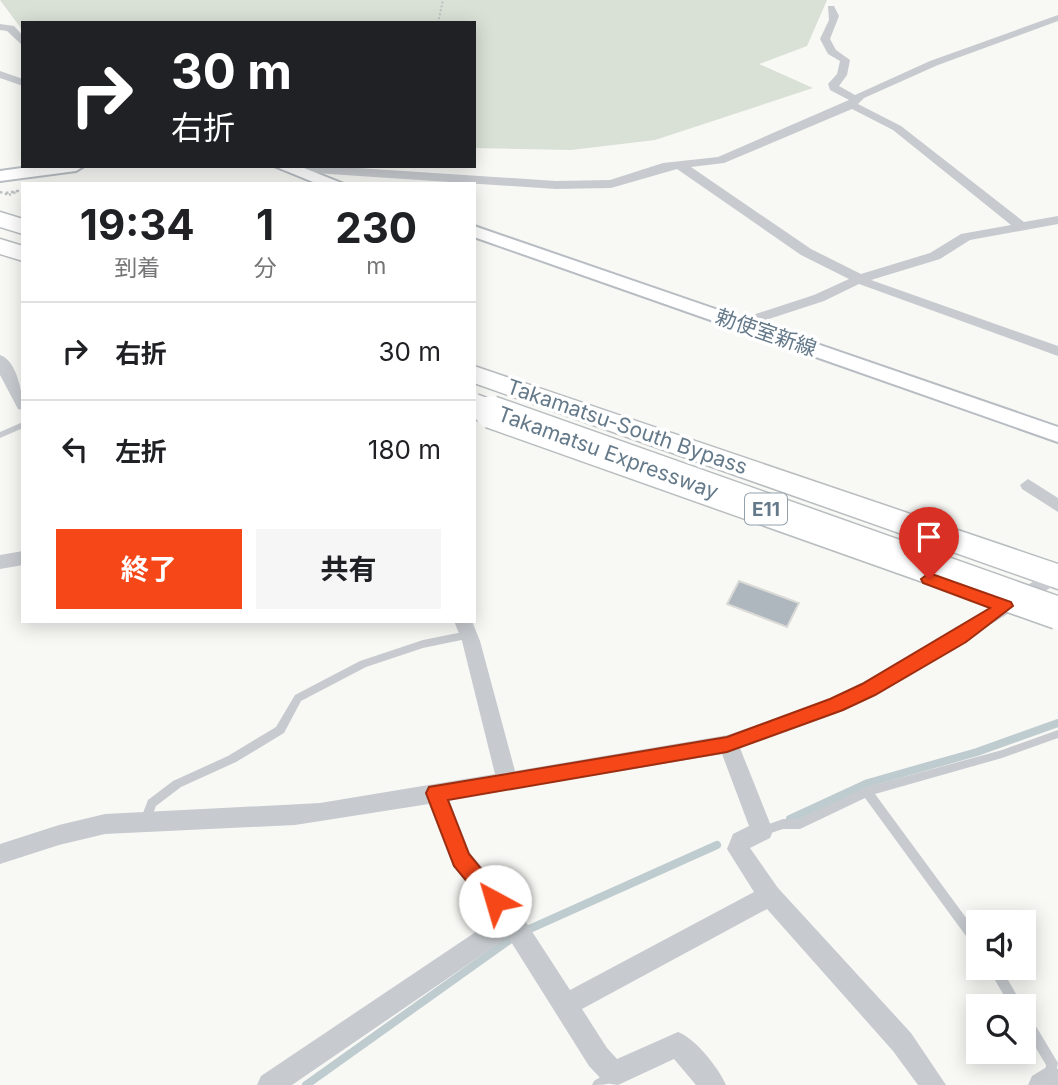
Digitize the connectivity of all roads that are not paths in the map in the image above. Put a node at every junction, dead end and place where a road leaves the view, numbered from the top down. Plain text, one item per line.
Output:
1 (831, 8) dead end
2 (1058, 18) edge
3 (0, 27) edge
4 (21, 41) edge
5 (1, 73) edge
6 (21, 82) edge
7 (854, 102) junction
8 (681, 166) junction
9 (61, 168) edge
10 (286, 168) edge
11 (299, 168) edge
12 (0, 176) edge
13 (330, 182) edge
14 (3, 202) edge
15 (21, 216) edge
16 (0, 219) edge
17 (1058, 220) edge
18 (21, 226) edge
19 (1020, 226) junction
20 (476, 233) edge
21 (0, 236) edge
22 (21, 243) edge
23 (0, 246) edge
24 (21, 253) edge
25 (860, 279) junction
26 (739, 324) junction
27 (1058, 351) edge
28 (0, 360) edge
29 (476, 375) edge
30 (476, 386) edge
31 (21, 401) edge
32 (476, 407) edge
33 (476, 415) edge
34 (21, 426) edge
35 (0, 435) edge
36 (1058, 435) edge
37 (1028, 485) dead end
38 (1058, 506) edge
39 (21, 558) edge
40 (0, 562) edge
41 (1057, 579) edge
42 (1005, 606) junction
43 (1058, 613) edge
44 (1058, 625) edge
45 (465, 628) edge
46 (1058, 734) edge
47 (727, 744) junction
48 (507, 780) junction
49 (867, 792) junction
50 (436, 793) junction
51 (145, 821) junction
52 (762, 831) junction
53 (0, 854) edge
54 (770, 896) junction
55 (966, 927) edge
56 (517, 929) junction
57 (565, 1005) junction
58 (1036, 1042) edge
59 (1050, 1071) edge
60 (606, 1080) edge
61 (270, 1085) edge
62 (713, 1085) edge
63 (933, 1085) edge

1 - 7 street
2 - 7 street
3 - 4 street
5 - 6 street
7 - 8 street
7 - 19 street
8 - 11 street
8 - 25 street
9 - 12 main road
10 - 13 main road
14 - 15 highway
16 - 18 highway
17 - 19 street
19 - 25 street
20 - 26 main road, 勅使室新線
21 - 22 highway
23 - 24 highway
25 - 26 street
25 - 27 street
26 - 36 main road, 勅使室新線
28 - 31 street
29 - 41 highway, Takamatsu-South Bypass
30 - 41 highway, Takamatsu Expressway / E11
32 - 43 highway, Takamatsu Expressway / E11, bridge
33 - 42 highway, Takamatsu-South Bypass
34 - 35 lane
37 - 38 street
39 - 40 street
41 - 42 street
42 - 44 highway, Takamatsu-South Bypass
42 - 47 street
45 - 48 street
45 - 51 lane
46 - 49 lane
47 - 48 street
47 - 52 street
48 - 50 street
49 - 52 lane
49 - 55 lane
50 - 51 street
50 - 56 street
51 - 53 street
52 - 54 street
54 - 57 street
54 - 63 street
56 - 57 street
56 - 61 street
57 - 60 street
58 - 59 lane
60 - 62 street

